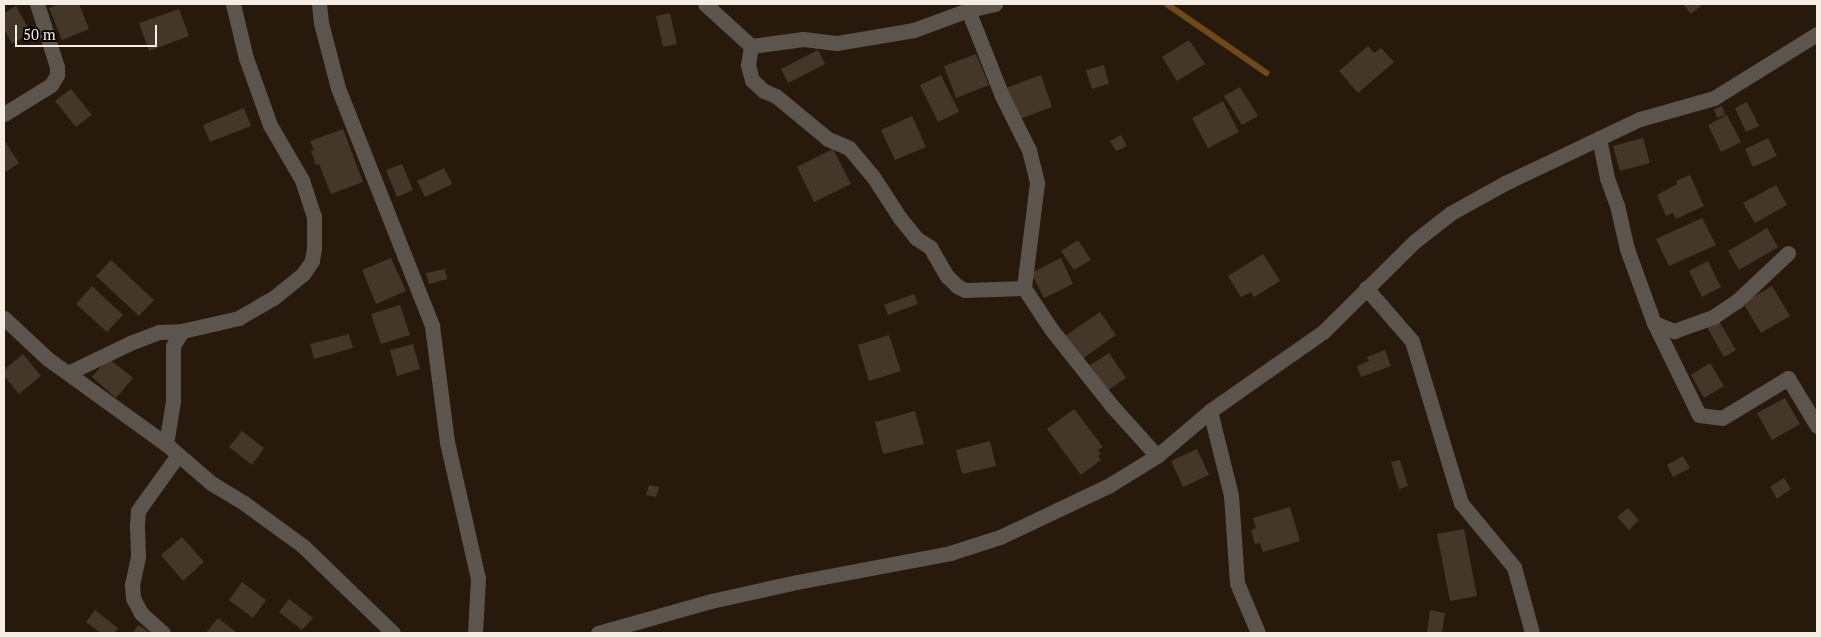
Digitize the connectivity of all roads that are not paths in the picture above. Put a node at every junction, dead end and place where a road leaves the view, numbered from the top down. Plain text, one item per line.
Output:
1 (37, 4) edge
2 (234, 4) edge
3 (319, 4) edge
4 (705, 4) edge
5 (995, 4) edge
6 (968, 10) junction
7 (1817, 34) edge
8 (751, 46) junction
9 (4, 114) edge
10 (1599, 138) junction
11 (1788, 253) dead end
12 (1024, 288) junction
13 (1366, 288) junction
14 (4, 318) edge
15 (1654, 323) junction
16 (182, 331) junction
17 (68, 373) junction
18 (1210, 411) junction
19 (1817, 426) edge
20 (166, 444) junction
21 (178, 455) junction
22 (1157, 456) junction
23 (163, 633) edge
24 (393, 633) edge
25 (474, 633) edge
26 (598, 633) edge
27 (1258, 633) edge
28 (1532, 633) edge

1 - 9 street
2 - 16 street
3 - 25 street
4 - 8 street
5 - 6 street
6 - 8 street
6 - 12 street
7 - 10 street
8 - 12 street
10 - 13 street
10 - 15 street
11 - 15 street
12 - 22 street
13 - 18 street
13 - 28 street
14 - 17 street
15 - 19 street
16 - 17 street
16 - 20 street
17 - 20 street
18 - 22 street
18 - 27 street
20 - 21 street
21 - 23 street
21 - 24 street
22 - 26 street

